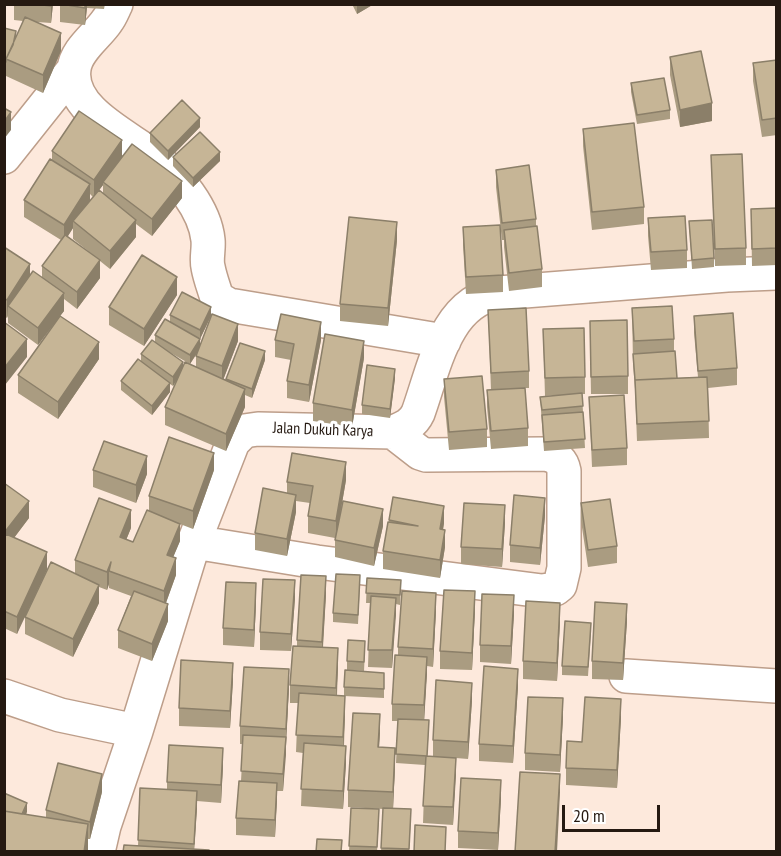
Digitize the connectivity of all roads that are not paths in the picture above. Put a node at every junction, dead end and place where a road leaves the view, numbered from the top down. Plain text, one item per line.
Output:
1 (116, 4) edge
2 (74, 69) junction
3 (4, 157) edge
4 (777, 273) edge
5 (444, 341) junction
6 (393, 432) junction
7 (194, 542) junction
8 (626, 676) edge
9 (777, 686) edge
10 (4, 696) edge
11 (136, 731) junction
12 (98, 852) edge

1 - 2 street
2 - 3 street
2 - 5 street
4 - 5 street, Jalan Dukuh Karya
5 - 6 street, Jalan Dukuh Karya
6 - 7 street, Jalan Dukuh Karya
6 - 7 street
7 - 11 street, Jalan Dukuh Karya
8 - 9 street
10 - 11 street
11 - 12 street, Jalan Dukuh Karya

